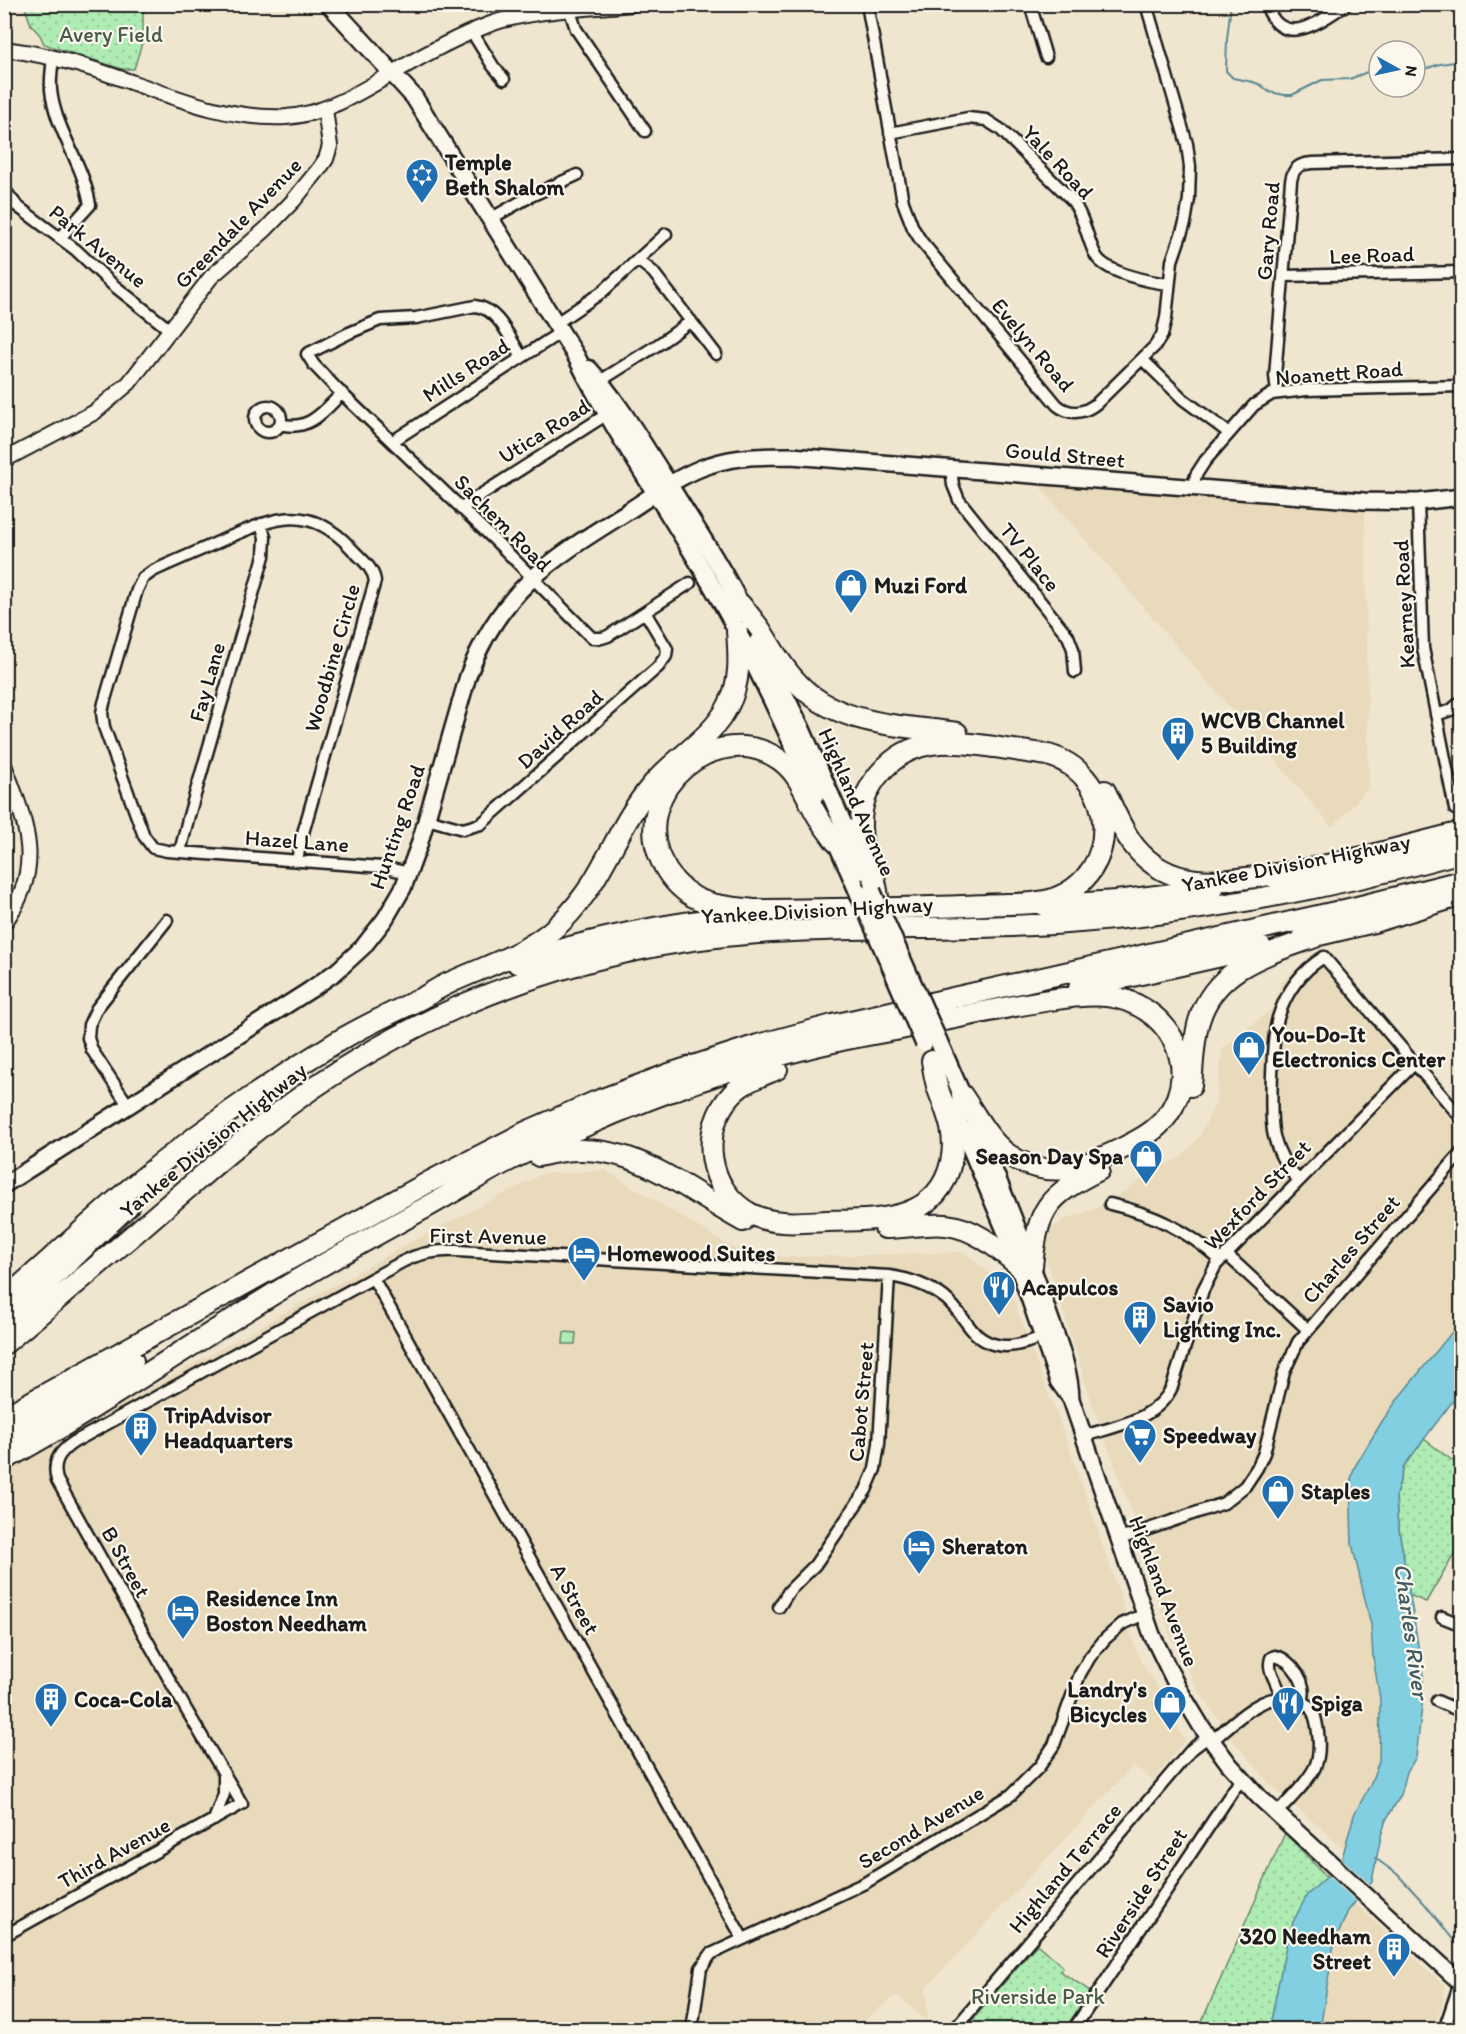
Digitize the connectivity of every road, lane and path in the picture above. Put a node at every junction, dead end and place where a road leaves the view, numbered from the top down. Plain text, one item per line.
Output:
1 (329, 4) edge
2 (632, 4) edge
3 (867, 4) edge
4 (1030, 4) edge
5 (1146, 4) edge
6 (1266, 4) edge
7 (1347, 4) edge
8 (570, 11) junction
9 (472, 32) junction
10 (4, 49) edge
11 (53, 57) junction
12 (1046, 57) dead end
13 (393, 73) junction
14 (504, 79) dead end
15 (325, 109) junction
16 (645, 131) dead end
17 (890, 133) junction
18 (1461, 159) edge
19 (577, 175) dead end
20 (4, 189) edge
21 (490, 219) junction
22 (666, 234) dead end
23 (60, 238) junction
24 (638, 260) junction
25 (1461, 272) edge
26 (1284, 276) junction
27 (1169, 284) junction
28 (691, 321) junction
29 (558, 328) junction
30 (170, 330) junction
31 (716, 354) dead end
32 (576, 356) junction
33 (522, 357) junction
34 (1142, 359) junction
35 (600, 381) junction
36 (1461, 386) edge
37 (1276, 392) junction
38 (342, 393) junction
39 (613, 411) junction
40 (280, 424) dead end
41 (1230, 433) junction
42 (393, 441) junction
43 (4, 459) edge
44 (951, 468) junction
45 (1193, 488) junction
46 (663, 489) junction
47 (1461, 497) edge
48 (1418, 502) junction
49 (461, 509) junction
50 (261, 524) junction
51 (531, 577) junction
52 (690, 583) dead end
53 (740, 604) junction
54 (645, 612) junction
55 (737, 631) junction
56 (1075, 672) dead end
57 (1461, 701) edge
58 (1436, 715) junction
59 (5, 768) edge
60 (1458, 809) edge
61 (427, 819) junction
62 (1461, 832) edge
63 (836, 843) junction
64 (180, 852) junction
65 (1461, 852) edge
66 (297, 861) junction
67 (409, 873) junction
68 (1286, 873) junction
69 (1461, 880) edge
70 (872, 896) junction
71 (1461, 896) edge
72 (962, 907) junction
73 (838, 910) junction
74 (167, 920) dead end
75 (4, 923) edge
76 (1315, 937) junction
77 (421, 998) junction
78 (1022, 1004) junction
79 (901, 1030) junction
80 (931, 1048) junction
81 (1415, 1063) junction
82 (962, 1095) junction
83 (247, 1101) junction
84 (128, 1106) junction
85 (1461, 1119) edge
86 (1461, 1152) edge
87 (1299, 1180) junction
88 (4, 1185) edge
89 (462, 1188) junction
90 (1110, 1204) dead end
91 (1223, 1257) junction
92 (1025, 1266) junction
93 (889, 1276) junction
94 (373, 1278) junction
95 (247, 1283) junction
96 (4, 1300) edge
97 (4, 1323) edge
98 (1307, 1329) junction
99 (1049, 1334) junction
100 (4, 1344) edge
101 (4, 1417) edge
102 (1084, 1436) junction
103 (4, 1439) edge
104 (4, 1460) edge
105 (56, 1461) joint
106 (1120, 1539) junction
107 (779, 1607) dead end
108 (1145, 1614) junction
109 (1442, 1617) dead end
110 (1461, 1625) edge
111 (1280, 1697) junction
112 (1302, 1701) junction
113 (1437, 1701) dead end
114 (1461, 1712) edge
115 (1210, 1739) junction
116 (224, 1774) junction
117 (1243, 1779) junction
118 (242, 1804) joint
119 (1276, 1814) junction
120 (214, 1820) junction
121 (4, 1936) edge
122 (742, 1939) junction
123 (1461, 1983) edge
124 (692, 2030) edge
125 (954, 2030) edge
126 (1073, 2030) edge
127 (1444, 2030) edge

1 - 13 main road, Highland Avenue
2 - 8 street
3 - 17 street, Evelyn Road
4 - 12 street
5 - 27 street, Evelyn Road
6 - 7 street
8 - 9 street
8 - 16 street
9 - 13 street
9 - 14 street
10 - 11 street
11 - 15 street
11 - 23 street
13 - 15 street
13 - 21 main road, Highland Avenue
15 - 30 street, Greendale Avenue
17 - 27 street, Yale Road
17 - 34 street, Evelyn Road
18 - 26 street, Gary Road
19 - 21 street
20 - 23 street, Park Avenue
21 - 29 main road, Highland Avenue
22 - 24 street, Mills Road
23 - 30 street, Park Avenue
24 - 28 street
24 - 29 street, Mills Road
25 - 26 street, Lee Road
26 - 37 street, Gary Road
27 - 34 street, Evelyn Road
28 - 31 street
28 - 35 street
29 - 32 main road, Highland Avenue
29 - 33 street, Mills Road
30 - 43 street, Greendale Avenue
32 - 35 main road, Highland Avenue
32 - 39 main road, Highland Avenue
33 - 38 street, Sachem Road
33 - 42 street, Mills Road
34 - 41 street
35 - 39 main road, Highland Avenue
36 - 37 street, Noanett Road
37 - 41 street, Noanett Road
38 - 40 street
38 - 42 street, Sachem Road
39 - 46 main road, Highland Avenue
39 - 49 street, Utica Road
41 - 45 street, Noanett Road
42 - 49 street, Sachem Road
44 - 45 main road, Gould Street
44 - 46 main road, Gould Street
44 - 56 street, TV Place
45 - 48 main road, Gould Street
46 - 51 main road, Hunting Road
46 - 53 main road, Highland Avenue
46 - 55 main road, Highland Avenue
47 - 48 main road, Gould Street
48 - 58 street, Kearney Road
49 - 51 street, Sachem Road
50 - 64 street, Fay Lane
50 - 64 street, Woodbine Circle
50 - 66 street, Woodbine Circle
51 - 54 street, Sachem Road
51 - 61 main road, Hunting Road
52 - 54 street, Sachem Road
53 - 68 highway
53 - 70 main road, Highland Avenue
54 - 61 street, David Road
55 - 63 main road, Highland Avenue
55 - 77 highway
57 - 58 street
58 - 60 street, Kearney Road
59 - 75 street
61 - 67 main road, Hunting Road
62 - 68 highway
63 - 70 main road, Highland Avenue
63 - 73 highway
64 - 66 street, Hazel Lane
65 - 100 highway, Yankee Division Highway
66 - 67 street, Hazel Lane
67 - 84 main road, Hunting Road
68 - 72 highway
69 - 95 highway
70 - 72 highway
70 - 80 main road, Highland Avenue, bridge
70 - 80 main road, Highland Avenue, bridge
71 - 76 highway
72 - 73 highway
73 - 77 highway
74 - 84 street
76 - 78 highway
76 - 92 highway
77 - 83 highway
78 - 79 highway
78 - 82 highway
79 - 80 highway
79 - 89 highway
80 - 82 main road, Highland Avenue
80 - 92 main road, Highland Avenue
81 - 85 street
81 - 87 street, Wexford Street
81 - 87 street
82 - 92 main road, Highland Avenue
83 - 96 highway
83 - 97 highway
84 - 88 main road, Hunting Road
86 - 98 street, Charles Street
87 - 91 street, Wexford Street
89 - 92 highway
89 - 104 highway
90 - 91 street
91 - 98 street
91 - 102 street, Wexford Street
92 - 99 main road, Highland Avenue
93 - 94 street, First Avenue
93 - 99 street, First Avenue
93 - 107 street, Cabot Street
94 - 105 street, First Avenue
94 - 122 street, A Street
95 - 101 highway
95 - 103 highway
98 - 106 street, Charles Street
99 - 102 main road, Highland Avenue
102 - 106 main road, Highland Avenue
105 - 116 street, B Street
106 - 108 main road, Highland Avenue
108 - 115 main road, Highland Avenue
108 - 122 street, Second Avenue
109 - 110 street
111 - 112 street
111 - 112 street
111 - 115 street, Highland Terrace
112 - 119 street
113 - 114 street
115 - 117 main road, Highland Avenue
115 - 125 street, Highland Terrace
116 - 118 street, B Street
116 - 120 street
117 - 119 main road, Highland Avenue
117 - 126 street, Riverside Street
118 - 120 street, Third Avenue
119 - 123 main road, Highland Avenue
120 - 121 street, Third Avenue
122 - 124 street, Second Avenue
123 - 127 street

